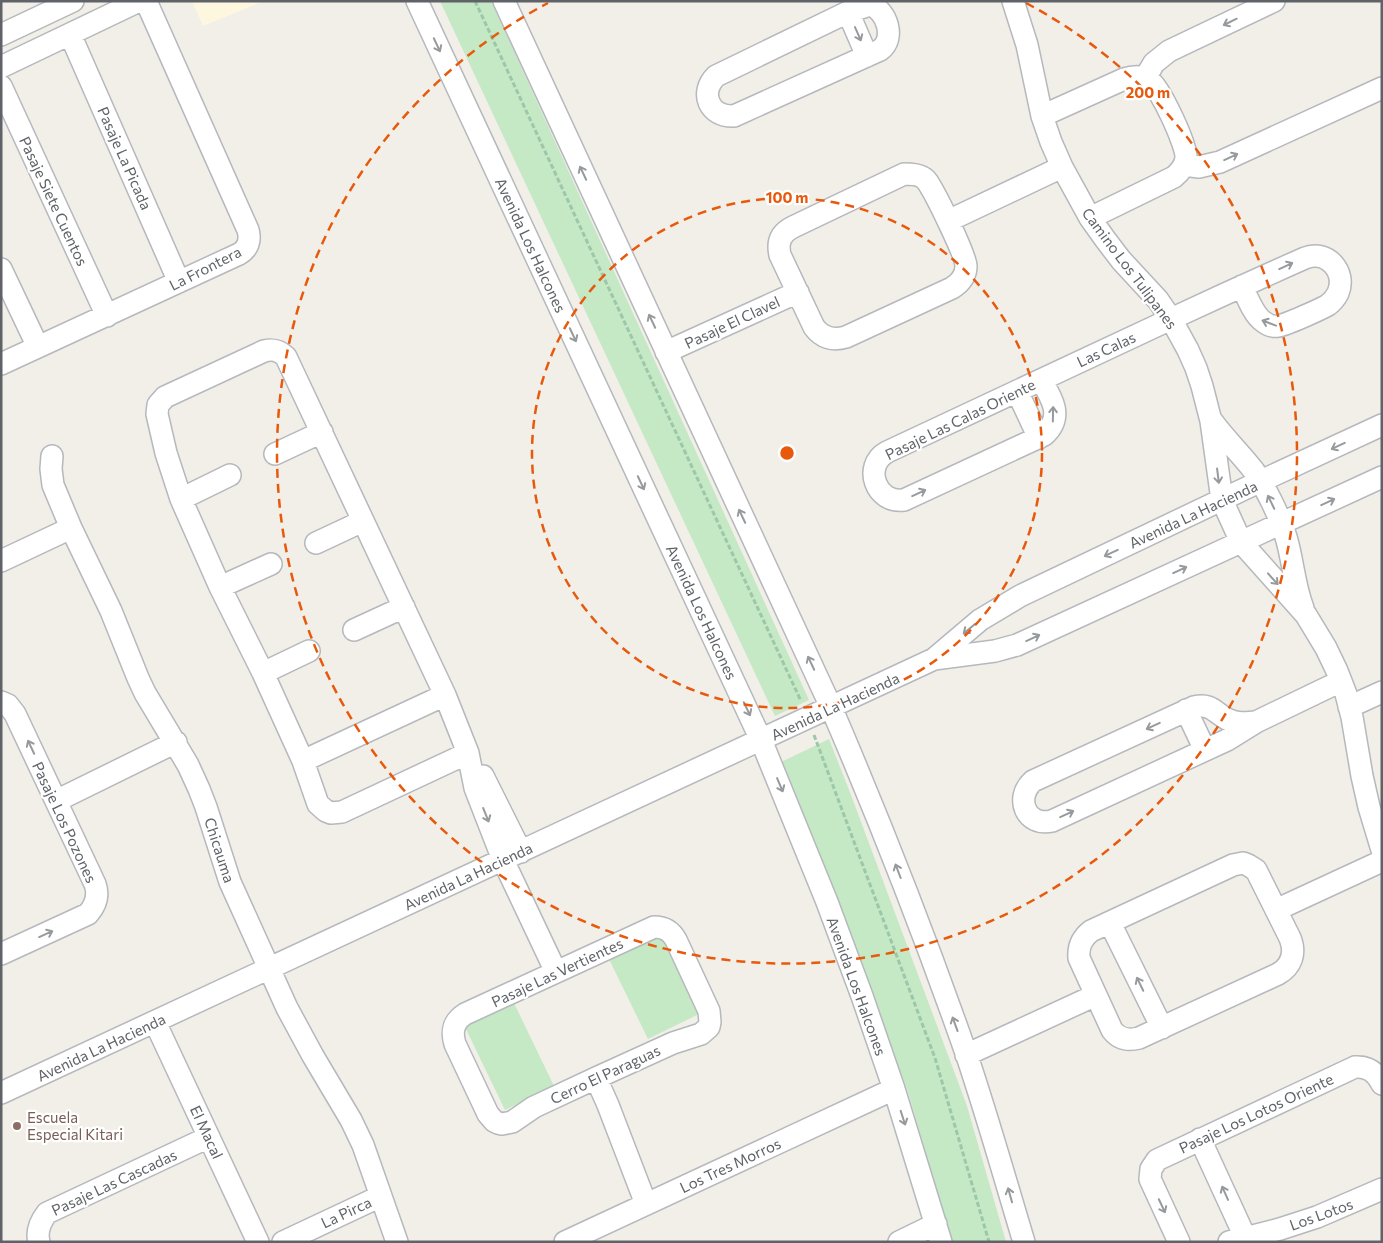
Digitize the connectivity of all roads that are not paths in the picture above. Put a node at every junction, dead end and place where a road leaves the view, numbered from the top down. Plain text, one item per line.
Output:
1 (139, 1) edge
2 (146, 1) edge
3 (417, 1) edge
4 (504, 1) edge
5 (1013, 1) edge
6 (1274, 1) edge
7 (62, 3) edge
8 (881, 4) edge
9 (848, 12) junction
10 (70, 34) junction
11 (1, 35) edge
12 (867, 56) junction
13 (1, 67) edge
14 (1144, 78) junction
15 (1, 86) edge
16 (1382, 88) edge
17 (1042, 116) junction
18 (1184, 165) junction
19 (1062, 167) junction
20 (1090, 218) junction
21 (948, 221) junction
22 (1, 269) edge
23 (179, 282) junction
24 (1242, 286) dead end
25 (798, 292) junction
26 (107, 316) junction
27 (1171, 319) junction
28 (38, 347) junction
29 (666, 352) junction
30 (1, 364) edge
31 (1041, 380) junction
32 (1017, 391) junction
33 (1382, 425) edge
34 (322, 432) junction
35 (1038, 438) junction
36 (1223, 448) junction
37 (275, 454) dead end
38 (52, 456) dead end
39 (230, 476) dead end
40 (1382, 477) edge
41 (1261, 481) junction
42 (181, 499) junction
43 (1222, 500) junction
44 (363, 521) junction
45 (1281, 524) junction
46 (71, 528) junction
47 (1241, 542) junction
48 (316, 543) dead end
49 (1, 561) edge
50 (271, 564) dead end
51 (220, 588) junction
52 (404, 607) junction
53 (1306, 615) junction
54 (354, 630) dead end
55 (309, 651) dead end
56 (934, 660) junction
57 (263, 673) junction
58 (1341, 681) junction
59 (1382, 692) edge
60 (445, 695) junction
61 (1, 702) edge
62 (831, 707) junction
63 (1349, 707) junction
64 (1186, 710) junction
65 (1228, 730) junction
66 (761, 740) junction
67 (176, 742) junction
68 (1205, 750) junction
69 (468, 752) junction
70 (303, 761) junction
71 (56, 802) junction
72 (1380, 836) edge
73 (512, 856) junction
74 (1382, 861) edge
75 (1276, 910) junction
76 (1110, 923) junction
77 (1, 954) edge
78 (269, 968) junction
79 (556, 972) junction
80 (1096, 995) junction
81 (155, 1022) junction
82 (710, 1022) joint
83 (1162, 1028) junction
84 (966, 1055) junction
85 (596, 1078) junction
86 (1382, 1084) edge
87 (894, 1089) junction
88 (1, 1093) edge
89 (498, 1123) joint
90 (209, 1137) junction
91 (1200, 1139) junction
92 (1382, 1189) edge
93 (381, 1196) junction
94 (646, 1204) junction
95 (939, 1233) edge
96 (1237, 1240) edge
97 (39, 1242) edge
98 (258, 1242) edge
99 (283, 1242) edge
100 (397, 1242) edge
101 (565, 1242) edge
102 (899, 1242) edge
103 (1024, 1242) edge
104 (1179, 1242) edge

1 - 10 street
2 - 23 street, La Frontera
3 -> 66 street, Avenida Los Halcones
29 -> 4 street
5 - 17 street, Camino Los Tulipanes
6 -> 14 street
7 - 11 street
8 - 9 street
8 - 12 street
9 -> 12 street
9 - 12 street
10 - 13 street
10 - 23 street, Pasaje La Picada
14 - 17 street
14 - 18 street
15 - 26 street, Pasaje Siete Cuentos
18 -> 16 street
17 - 19 street, Camino Los Tulipanes
18 - 20 street
19 - 20 street, Camino Los Tulipanes
19 - 21 street
20 - 27 street, Camino Los Tulipanes
21 - 25 street
21 - 25 street
22 - 28 street
23 - 26 street, La Frontera
24 - 27 street, Las Calas
25 - 29 street, Pasaje El Clavel
26 - 28 street, La Frontera
27 - 31 street, Las Calas
27 - 36 street, Camino Los Tulipanes
28 - 30 street, La Frontera
62 -> 29 street
31 - 32 street, Pasaje Las Calas Oriente
35 -> 31 street
32 - 35 street
32 -> 35 street, Pasaje Las Calas Oriente
33 -> 41 street, Avenida La Hacienda
34 - 37 street
34 - 42 street
34 - 44 street
36 - 41 street, Camino Los Tulipanes
36 -> 43 street, Camino Los Tulipanes
38 - 46 street, Chicauma
39 - 42 street
45 -> 40 street, Avenida La Hacienda
41 - 43 street, Avenida La Hacienda
45 -> 41 street, Camino Los Tulipanes
42 - 51 street
43 - 47 street, Camino Los Tulipanes
43 -> 56 street, Avenida La Hacienda
44 - 48 street
44 - 52 street
45 - 47 street, Avenida La Hacienda
45 - 53 street, Camino Los Tulipanes
46 - 49 street
46 - 67 street, Chicauma
47 -> 53 street, Camino Los Tulipanes
56 -> 47 street, Avenida La Hacienda
50 - 51 street
51 - 57 street
52 - 54 street
52 - 60 street
53 - 58 street, Camino Los Tulipanes
55 - 57 street
56 - 62 street, Avenida La Hacienda
57 - 70 street
58 - 63 street, Camino Los Tulipanes
58 - 65 street
59 - 63 street
60 - 69 street
60 - 70 street
71 -> 61 street, Pasaje Los Pozones
62 - 66 street, Avenida La Hacienda
84 -> 62 street
63 - 72 street, Camino Los Tulipanes
64 - 65 street
64 - 68 street
64 -> 68 street
65 - 68 street
66 - 73 street, Avenida La Hacienda
66 -> 87 street, Avenida Los Halcones
67 - 71 street
67 - 78 street, Chicauma
69 - 70 street
69 - 73 street
77 -> 71 street, Pasaje Los Pozones
73 - 78 street, Avenida La Hacienda
73 - 79 street
74 - 75 street
75 - 76 street
75 - 83 street
76 - 80 street
83 -> 76 street
78 - 81 street, Avenida La Hacienda
78 - 93 street, Chicauma
79 - 82 street, Pasaje Las Vertientes
79 - 89 street, Pasaje Las Vertientes
80 - 83 street
80 - 84 street
81 - 88 street, Avenida La Hacienda
81 - 90 street, El Macal
82 - 85 street, Cerro El Paraguas
103 -> 84 street
85 - 89 street, Cerro El Paraguas
85 - 94 street
86 - 91 street, Pasaje Los Lotos Oriente
87 - 94 street, Los Tres Morros
87 -> 95 street, Avenida Los Halcones
90 - 97 street, Pasaje Las Cascadas
90 - 98 street, El Macal
96 -> 91 street
91 -> 104 street, Pasaje Los Lotos Oriente
92 - 96 street, Los Lotos
93 - 99 street, La Pirca
93 - 100 street, Chicauma
94 - 101 street, Los Tres Morros
95 - 102 street

